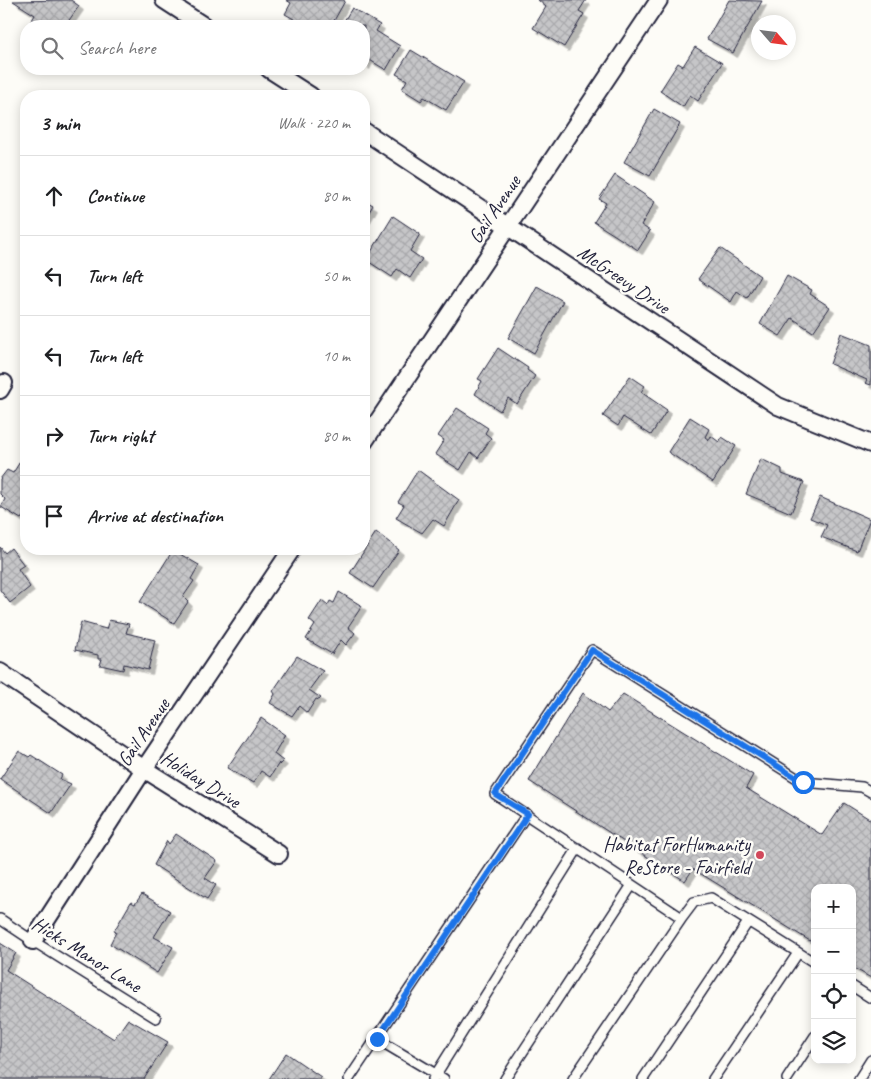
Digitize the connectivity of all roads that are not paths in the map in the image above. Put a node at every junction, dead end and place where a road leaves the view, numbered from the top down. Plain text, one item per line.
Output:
1 (164, 0) edge
2 (660, 0) edge
3 (195, 20) edge
4 (278, 75) edge
5 (302, 90) edge
6 (370, 135) edge
7 (508, 226) junction
8 (370, 433) edge
9 (871, 444) edge
10 (288, 555) edge
11 (0, 672) edge
12 (144, 769) junction
13 (871, 792) edge
14 (528, 814) junction
15 (578, 848) junction
16 (280, 854) dead end
17 (632, 885) junction
18 (682, 918) junction
19 (0, 919) edge
20 (748, 922) junction
21 (32, 942) junction
22 (798, 953) junction
23 (811, 961) edge
24 (856, 989) edge
25 (871, 998) edge
26 (156, 1018) dead end
27 (377, 1039) junction
28 (811, 1042) edge
29 (871, 1060) edge
30 (438, 1078) edge
31 (349, 1079) edge
32 (505, 1079) edge
33 (573, 1079) edge
34 (643, 1079) edge
35 (713, 1079) edge
36 (787, 1079) edge
37 (859, 1079) edge

1 - 3 street
2 - 7 street, Gail Avenue
4 - 5 street
6 - 7 street, McGreevy Drive
7 - 8 street, Gail Avenue
7 - 9 street, McGreevy Drive
10 - 12 street, Gail Avenue
11 - 12 street, Holiday Drive
12 - 16 street, Holiday Drive
12 - 21 street, Gail Avenue
13 - 14 lane
14 - 15 lane
14 - 27 lane
15 - 17 lane
15 - 30 lane
17 - 18 lane
17 - 32 lane
18 - 20 lane
18 - 33 lane
19 - 21 lane, Hicks Manor Lane
20 - 22 lane
20 - 34 lane
21 - 26 lane, Hicks Manor Lane
22 - 23 lane
22 - 35 lane
24 - 25 lane
27 - 30 lane
27 - 31 lane
28 - 36 lane
29 - 37 lane

